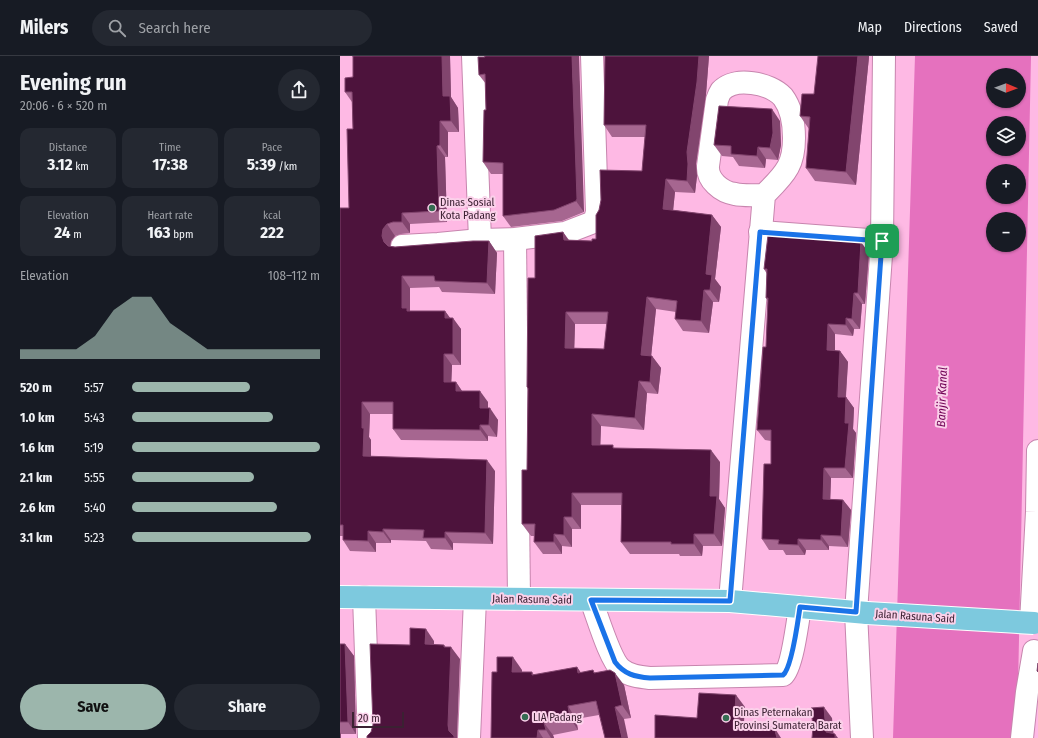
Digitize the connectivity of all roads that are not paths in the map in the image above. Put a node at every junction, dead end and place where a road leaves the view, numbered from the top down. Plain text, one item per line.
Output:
1 (473, 56) edge
2 (592, 56) edge
3 (884, 56) edge
4 (764, 195) junction
5 (760, 232) junction
6 (515, 239) junction
7 (480, 240) junction
8 (882, 241) junction
9 (402, 246) edge
10 (1038, 451) edge
11 (340, 597) edge
12 (364, 597) junction
13 (475, 599) junction
14 (519, 599) junction
15 (730, 601) junction
16 (593, 604) junction
17 (861, 612) junction
18 (799, 613) junction
19 (1035, 623) edge
20 (1034, 651) dead end
21 (369, 738) edge
22 (469, 738) edge
23 (862, 738) edge
24 (1022, 738) edge

1 - 7 street
2 - 6 street
3 - 8 street
4 - 4 street
4 - 5 street
5 - 8 street
5 - 15 street
6 - 7 street
6 - 14 street
7 - 9 street
8 - 17 street
10 - 19 street
11 - 12 main road, Jalan Rasuna Said
12 - 13 main road, Jalan Rasuna Said
12 - 21 street
13 - 14 main road, Jalan Rasuna Said
13 - 22 street
14 - 16 main road, Jalan Rasuna Said
15 - 16 main road, Jalan Rasuna Said
15 - 18 main road, Jalan Rasuna Said
16 - 18 street
17 - 18 main road, Jalan Rasuna Said
17 - 19 main road, Jalan Rasuna Said, bridge
17 - 23 street
20 - 24 street

